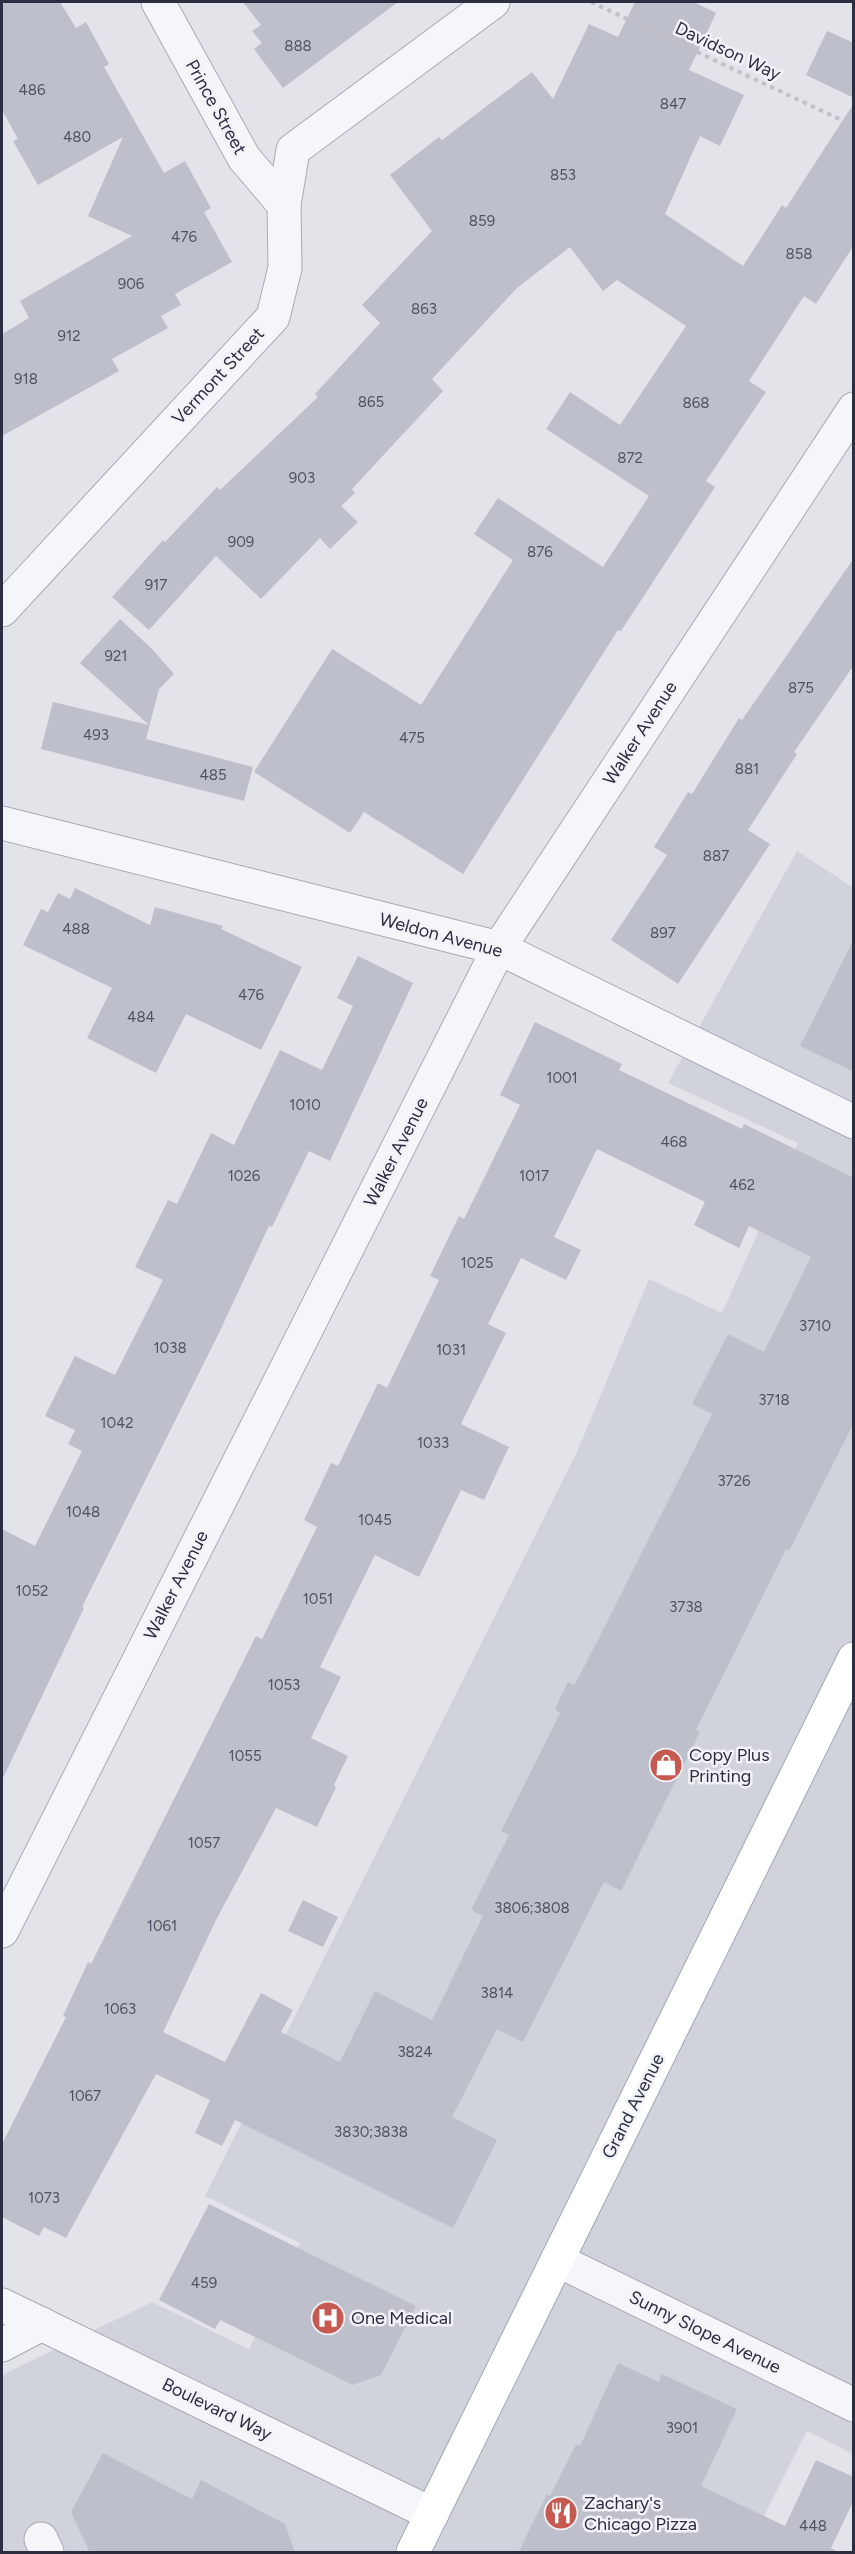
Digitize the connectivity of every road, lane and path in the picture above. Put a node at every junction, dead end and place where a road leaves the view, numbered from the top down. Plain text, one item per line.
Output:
1 (158, 2) edge
2 (493, 2) edge
3 (591, 2) edge
4 (854, 126) edge
5 (284, 205) junction
6 (854, 409) edge
7 (2, 610) edge
8 (2, 823) edge
9 (499, 948) junction
10 (854, 1122) edge
11 (854, 1659) edge
12 (2, 1931) edge
13 (557, 2259) junction
14 (2, 2305) edge
15 (42, 2324) junction
16 (2, 2345) edge
17 (854, 2405) edge
18 (432, 2514) junction
19 (413, 2553) edge

1 - 5 street, Prince Street
2 - 5 street, Vermont Street
3 - 4 path, Davidson Way
5 - 7 street, Vermont Street
6 - 9 street, Walker Avenue
8 - 9 street, Weldon Avenue
9 - 10 street, Weldon Avenue
9 - 12 street, Walker Avenue
11 - 13 main road, Grand Avenue
13 - 17 street, Sunny Slope Avenue
13 - 18 main road, Grand Avenue
14 - 15 street, Boulevard Way
15 - 16 street
15 - 18 street, Boulevard Way
18 - 19 main road, Grand Avenue

